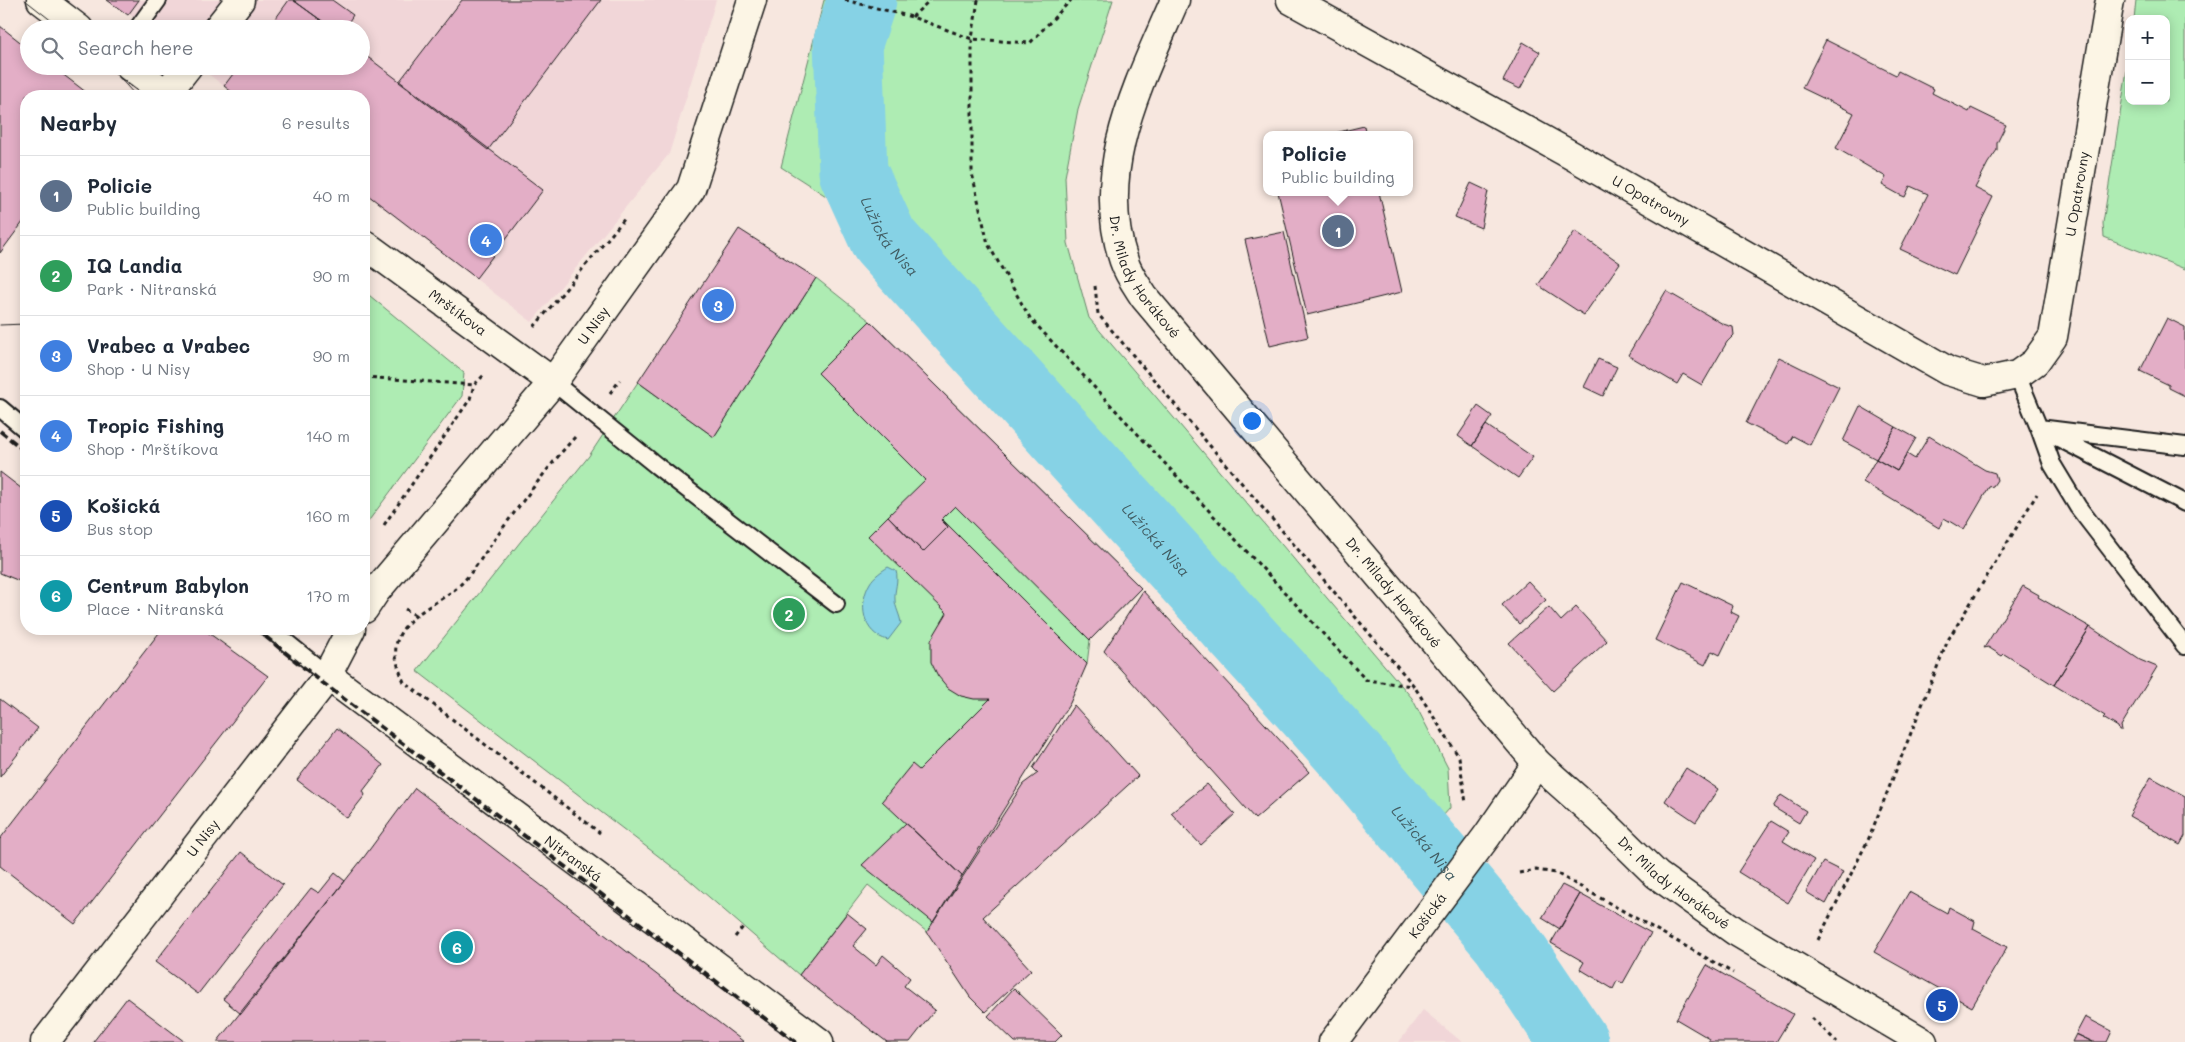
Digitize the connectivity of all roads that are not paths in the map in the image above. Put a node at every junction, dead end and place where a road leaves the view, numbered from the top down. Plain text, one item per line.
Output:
1 (41, 0) edge
2 (158, 0) edge
3 (240, 0) edge
4 (752, 0) edge
5 (1174, 0) edge
6 (1291, 0) edge
7 (2110, 0) edge
8 (67, 20) edge
9 (144, 20) edge
10 (224, 20) edge
11 (141, 75) edge
12 (181, 75) edge
13 (160, 90) edge
14 (171, 90) edge
15 (370, 248) edge
16 (2017, 374) junction
17 (553, 382) junction
18 (0, 408) edge
19 (20, 425) edge
20 (2039, 428) junction
21 (2185, 446) edge
22 (2185, 503) edge
23 (370, 600) edge
24 (836, 604) dead end
25 (277, 635) edge
26 (348, 635) edge
27 (2185, 646) edge
28 (328, 676) junction
29 (1537, 763) junction
30 (45, 1042) edge
31 (819, 1042) edge
32 (1333, 1042) edge
33 (1923, 1042) edge

1 - 8 street
2 - 9 lane
3 - 10 street
4 - 17 street, U Nisy
5 - 29 street, Dr. Milady Horákové
6 - 16 street, U Opatrovny
7 - 16 street, U Opatrovny
11 - 13 street
12 - 14 street
15 - 17 street, Mrštíkova
16 - 20 lane
17 - 23 street, U Nisy
17 - 24 lane
18 - 19 lane
20 - 21 lane
20 - 22 lane
20 - 27 lane
25 - 28 lane
26 - 28 street, U Nisy
28 - 30 street, U Nisy
28 - 31 street, Nitranská
29 - 32 street, Košická
29 - 33 street, Dr. Milady Horákové

